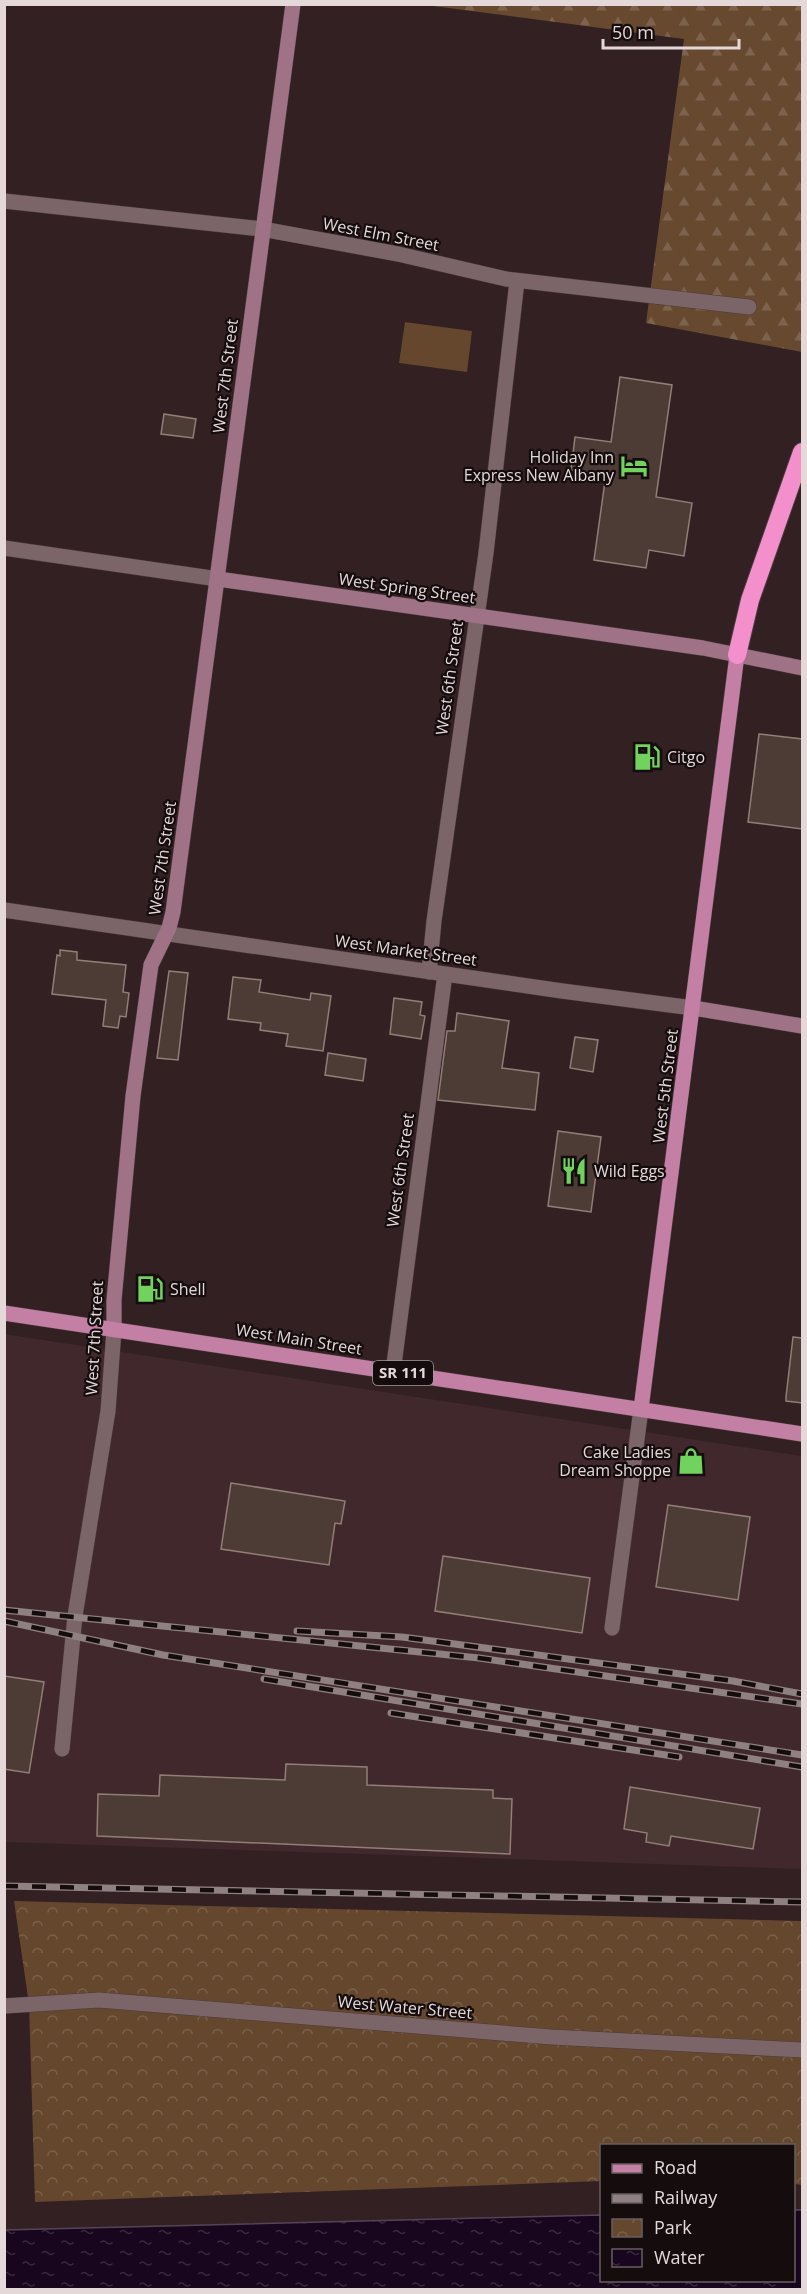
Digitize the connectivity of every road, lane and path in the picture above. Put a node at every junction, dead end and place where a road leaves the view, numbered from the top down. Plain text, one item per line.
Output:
1 (293, 4) edge
2 (4, 201) edge
3 (262, 229) junction
4 (517, 281) junction
5 (749, 307) dead end
6 (802, 452) edge
7 (4, 548) edge
8 (218, 579) junction
9 (476, 616) junction
10 (737, 655) junction
11 (802, 668) edge
12 (4, 910) edge
13 (164, 933) junction
14 (429, 972) junction
15 (445, 974) junction
16 (693, 1008) junction
17 (802, 1026) edge
18 (4, 1313) edge
19 (114, 1330) junction
20 (393, 1372) junction
21 (641, 1409) junction
22 (802, 1434) edge
23 (612, 1628) dead end
24 (62, 1749) dead end
25 (4, 2006) edge
26 (802, 2050) edge

1 - 3 street, West 7th Street
2 - 3 street, West Elm Street
3 - 4 street, West Elm Street
3 - 8 street, West 7th Street
4 - 5 street, West Elm Street
4 - 9 street, West 6th Street
6 - 10 highway
7 - 8 street, West Spring Street
8 - 9 street, West Spring Street
8 - 13 street, West 7th Street
9 - 10 street, West Spring Street
9 - 14 street, West 6th Street
10 - 11 street, West Spring Street
10 - 16 main road, West 5th Street
12 - 13 street, West Market Street
13 - 14 street, West Market Street
13 - 19 street, West 7th Street
14 - 15 street, West Market Street
15 - 16 street, West Market Street
15 - 20 street, West 6th Street
16 - 17 street, West Market Street
16 - 21 main road, West 5th Street
18 - 19 main road, West Main Street / SR 111
19 - 20 main road, West Main Street / SR 111
19 - 24 street, West 7th Street
20 - 21 main road, West Main Street / SR 111
21 - 22 main road, West Main Street / SR 111
21 - 23 street, West 5th Street
25 - 26 street, West Water Street

